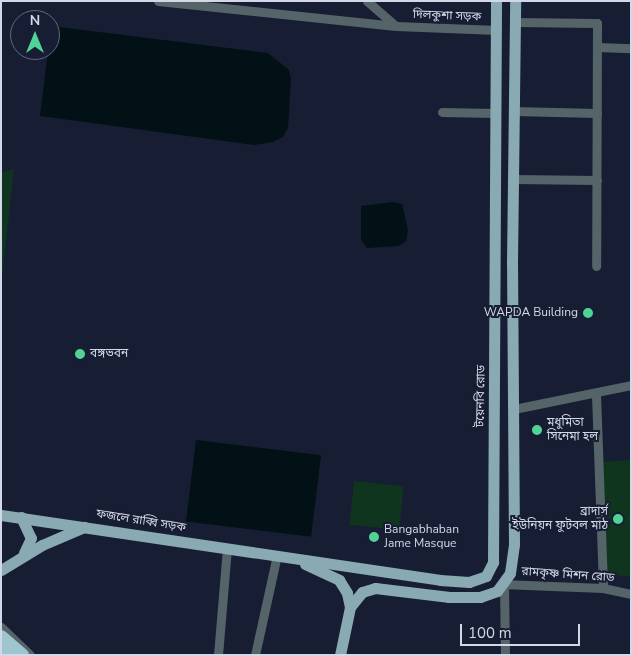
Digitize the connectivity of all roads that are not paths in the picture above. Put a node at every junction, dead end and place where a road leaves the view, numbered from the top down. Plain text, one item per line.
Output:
1 (158, 1) edge
2 (367, 1) edge
3 (496, 1) edge
4 (515, 1) edge
5 (515, 22) junction
6 (396, 26) junction
7 (497, 30) junction
8 (597, 47) junction
9 (631, 48) edge
10 (513, 111) junction
11 (442, 112) dead end
12 (496, 113) junction
13 (597, 113) junction
14 (512, 179) junction
15 (597, 180) junction
16 (596, 266) dead end
17 (631, 385) edge
18 (596, 394) junction
19 (514, 409) junction
20 (1, 515) edge
21 (20, 517) junction
22 (86, 526) junction
23 (227, 548) junction
24 (22, 555) junction
25 (276, 555) junction
26 (512, 564) junction
27 (1, 570) edge
28 (380, 571) junction
29 (504, 584) junction
30 (558, 586) junction
31 (375, 588) junction
32 (603, 588) junction
33 (631, 594) edge
34 (350, 608) junction
35 (1, 627) edge
36 (1, 637) edge
37 (1, 652) edge
38 (4, 655) edge
39 (22, 655) edge
40 (30, 655) edge
41 (218, 655) edge
42 (255, 655) edge
43 (340, 655) edge
44 (505, 655) edge

1 - 6 street, দিলকুশা সড়ক
2 - 6 street, দিলকুশা সড়ক
3 - 7 main road, টয়েনবি রোড
4 - 5 main road
5 - 8 street
5 - 10 main road
6 - 7 street, দিলকুশা সড়ক
7 - 12 main road, টয়েনবি রোড
8 - 9 street
8 - 13 street
10 - 13 street
10 - 14 main road
11 - 12 street
12 - 28 main road, টয়েনবি রোড
13 - 15 street
14 - 15 street
14 - 19 main road
15 - 16 street
17 - 18 street
18 - 19 street
18 - 32 street
19 - 26 main road
20 - 21 main road, ফজলে রাব্বি সড়ক
21 - 22 main road, ফজলে রাব্বি সড়ক
21 - 24 main road
22 - 23 main road, ফজলে রাব্বি সড়ক
22 - 24 main road
23 - 25 main road, ফজলে রাব্বি সড়ক
23 - 41 street
24 - 27 main road
25 - 28 main road, টয়েনবি রোড
25 - 34 main road
25 - 42 street
26 - 29 main road
26 - 30 street
28 - 31 main road
29 - 30 street, রামকৃষ্ণ মিশন রোড
29 - 31 main road
29 - 44 street
30 - 32 street, রামকৃষ্ণ মিশন রোড
31 - 34 main road
32 - 33 street, রামকৃষ্ণ মিশন রোড
34 - 43 main road
35 - 40 street
36 - 39 highway
37 - 38 highway

